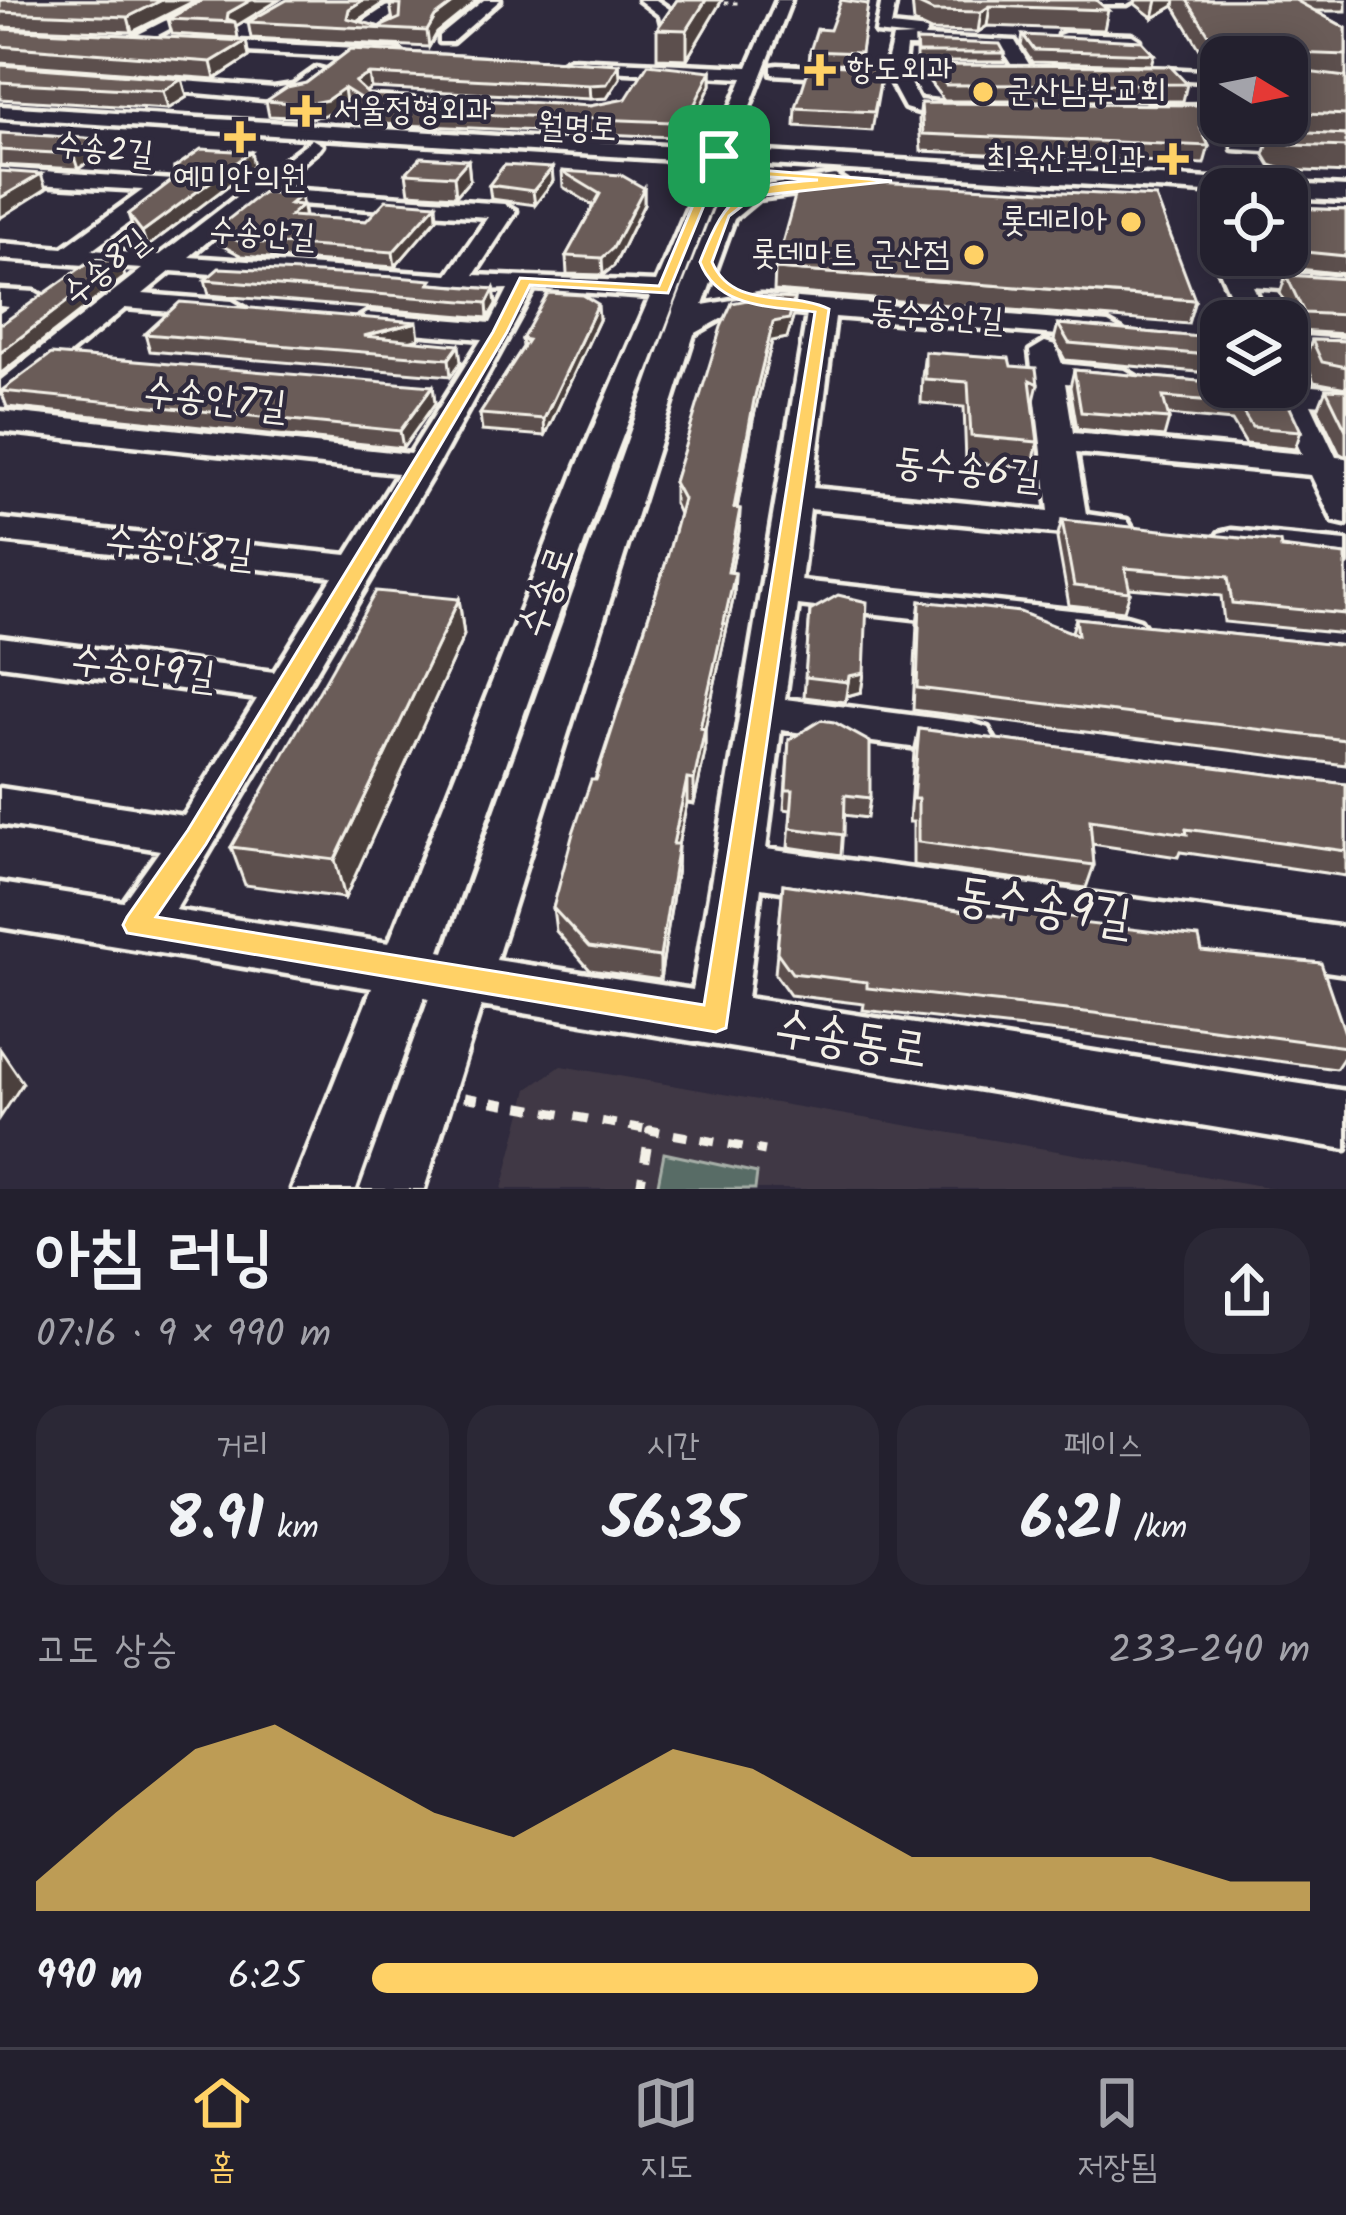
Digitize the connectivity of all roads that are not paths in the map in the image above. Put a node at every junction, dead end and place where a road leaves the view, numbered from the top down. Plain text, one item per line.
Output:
1 (218, 0) edge
2 (406, 0) edge
3 (494, 0) edge
4 (646, 0) edge
5 (784, 0) edge
6 (800, 0) edge
7 (1039, 0) edge
8 (1049, 0) edge
9 (1127, 0) edge
10 (1085, 1) edge
11 (888, 3) edge
12 (864, 6) edge
13 (1042, 19) edge
14 (669, 25) edge
15 (394, 27) edge
16 (995, 32) junction
17 (135, 33) junction
18 (446, 38) edge
19 (89, 40) edge
20 (1132, 40) junction
21 (349, 53) junction
22 (540, 63) edge
23 (640, 68) junction
24 (405, 70) edge
25 (901, 70) junction
26 (1097, 71) edge
27 (767, 72) junction
28 (1166, 72) junction
29 (22, 74) edge
30 (1200, 75) edge
31 (65, 76) junction
32 (628, 87) edge
33 (357, 109) edge
34 (0, 111) edge
35 (987, 112) edge
36 (1127, 112) edge
37 (1200, 112) edge
38 (0, 126) edge
39 (320, 138) junction
40 (1240, 146) joint
41 (623, 150) junction
42 (1346, 150) edge
43 (568, 161) junction
44 (1251, 168) edge
45 (724, 169) junction
46 (878, 173) junction
47 (0, 175) edge
48 (656, 177) dead end
49 (1200, 186) edge
50 (1308, 192) edge
51 (252, 194) junction
52 (1346, 194) edge
53 (1200, 201) edge
54 (1308, 208) edge
55 (1346, 210) edge
56 (0, 251) edge
57 (68, 256) junction
58 (168, 261) junction
59 (706, 262) junction
60 (1295, 276) edge
61 (525, 281) junction
62 (455, 283) junction
63 (1346, 284) edge
64 (664, 290) junction
65 (0, 298) edge
66 (123, 299) junction
67 (761, 303) junction
68 (823, 309) junction
69 (264, 312) edge
70 (335, 318) edge
71 (0, 326) edge
72 (1041, 326) junction
73 (500, 332) junction
74 (681, 332) junction
75 (1131, 333) edge
76 (1308, 345) edge
77 (1346, 348) edge
78 (49, 356) junction
79 (95, 360) edge
80 (1048, 372) junction
81 (1158, 382) edge
82 (1308, 393) edge
83 (0, 395) edge
84 (1346, 398) edge
85 (1299, 408) edge
86 (0, 421) edge
87 (1058, 441) junction
88 (421, 465) junction
89 (1336, 467) edge
90 (796, 497) junction
91 (1346, 513) edge
92 (1069, 524) junction
93 (0, 530) edge
94 (1138, 531) edge
95 (1208, 538) edge
96 (1346, 552) edge
97 (358, 568) junction
98 (781, 591) junction
99 (1157, 632) edge
100 (0, 651) edge
101 (286, 688) junction
102 (762, 712) junction
103 (1019, 745) edge
104 (0, 806) edge
105 (197, 837) junction
106 (739, 866) junction
107 (0, 905) edge
108 (136, 925) junction
109 (1346, 951) edge
110 (407, 968) junction
111 (462, 977) junction
112 (716, 1019) junction
113 (1346, 1120) edge
114 (324, 1189) edge
115 (392, 1189) edge

1 - 17 street
2 - 15 street
3 - 18 street
4 - 14 street
5 - 27 street, 수송로
6 - 27 street, 수송로
7 - 13 street
8 - 10 street
9 - 10 street
10 - 20 street
11 - 12 street
11 - 16 street
16 - 20 street
16 - 25 street
16 - 25 street
17 - 19 street
17 - 21 street
17 - 31 street
20 - 28 street
21 - 24 street
21 - 31 street
22 - 23 street
23 - 27 street
23 - 32 street
25 - 27 street
25 - 35 street
26 - 28 street
27 - 45 street, 수송로
28 - 30 street
29 - 31 street
31 - 34 street
33 - 39 street
34 - 39 street, 월명로
36 - 37 street
38 - 39 street, 월명로
39 - 41 street, 월명로
39 - 43 street, 월명로
39 - 51 street, 수송8길
40 - 42 street
40 - 44 street
41 - 45 street, 월명로
41 - 45 street
43 - 45 street, 월명로
43 - 48 street
45 - 46 street, 월명로
45 - 46 street
45 - 46 street
45 - 59 street, 수송로
45 - 64 street, 수송로
46 - 49 street, 월명로
46 - 53 street, 월명로
47 - 57 street, 수송2길
50 - 52 street
51 - 58 street, 수송8길
51 - 62 street
54 - 55 street
56 - 57 street, 수송안길
57 - 58 street, 수송안길
58 - 62 street, 수송안길
58 - 66 street, 수송8길
59 - 67 street
59 - 74 street, 수송로
60 - 63 street
61 - 62 street, 수송안길
61 - 64 street, 수송안길
61 - 73 street
64 - 110 street, 수송로
65 - 71 street
66 - 69 street
66 - 78 street, 수송8길
67 - 68 street, 동수송안길
67 - 74 street
68 - 72 street, 동수송안길
68 - 90 street
70 - 73 street
72 - 75 street, 동수송안길
72 - 80 street, 동수송안길
73 - 88 street
74 - 111 street, 수송로
76 - 77 street
78 - 79 street
78 - 83 street, 수송8길
80 - 81 street
80 - 87 street, 동수송안길
82 - 84 street
85 - 89 street
86 - 88 street, 수송안7길
87 - 89 street
87 - 92 street, 동수송안길
88 - 97 street
89 - 91 street
90 - 92 street, 동수송6길
90 - 98 street
92 - 94 street, 동수송6길
93 - 97 street, 수송안8길
95 - 96 street
97 - 101 street
98 - 99 street
98 - 102 street
100 - 101 street, 수송안9길
101 - 105 street
102 - 103 street
102 - 106 street
104 - 105 street
105 - 108 street
106 - 109 street, 동수송9길
106 - 112 street
107 - 108 street, 수송동로
108 - 110 street, 수송동로
110 - 111 street, 수송동로
110 - 114 street, 수송로
111 - 112 street, 수송동로
111 - 115 street, 수송로
112 - 113 street, 수송동로

